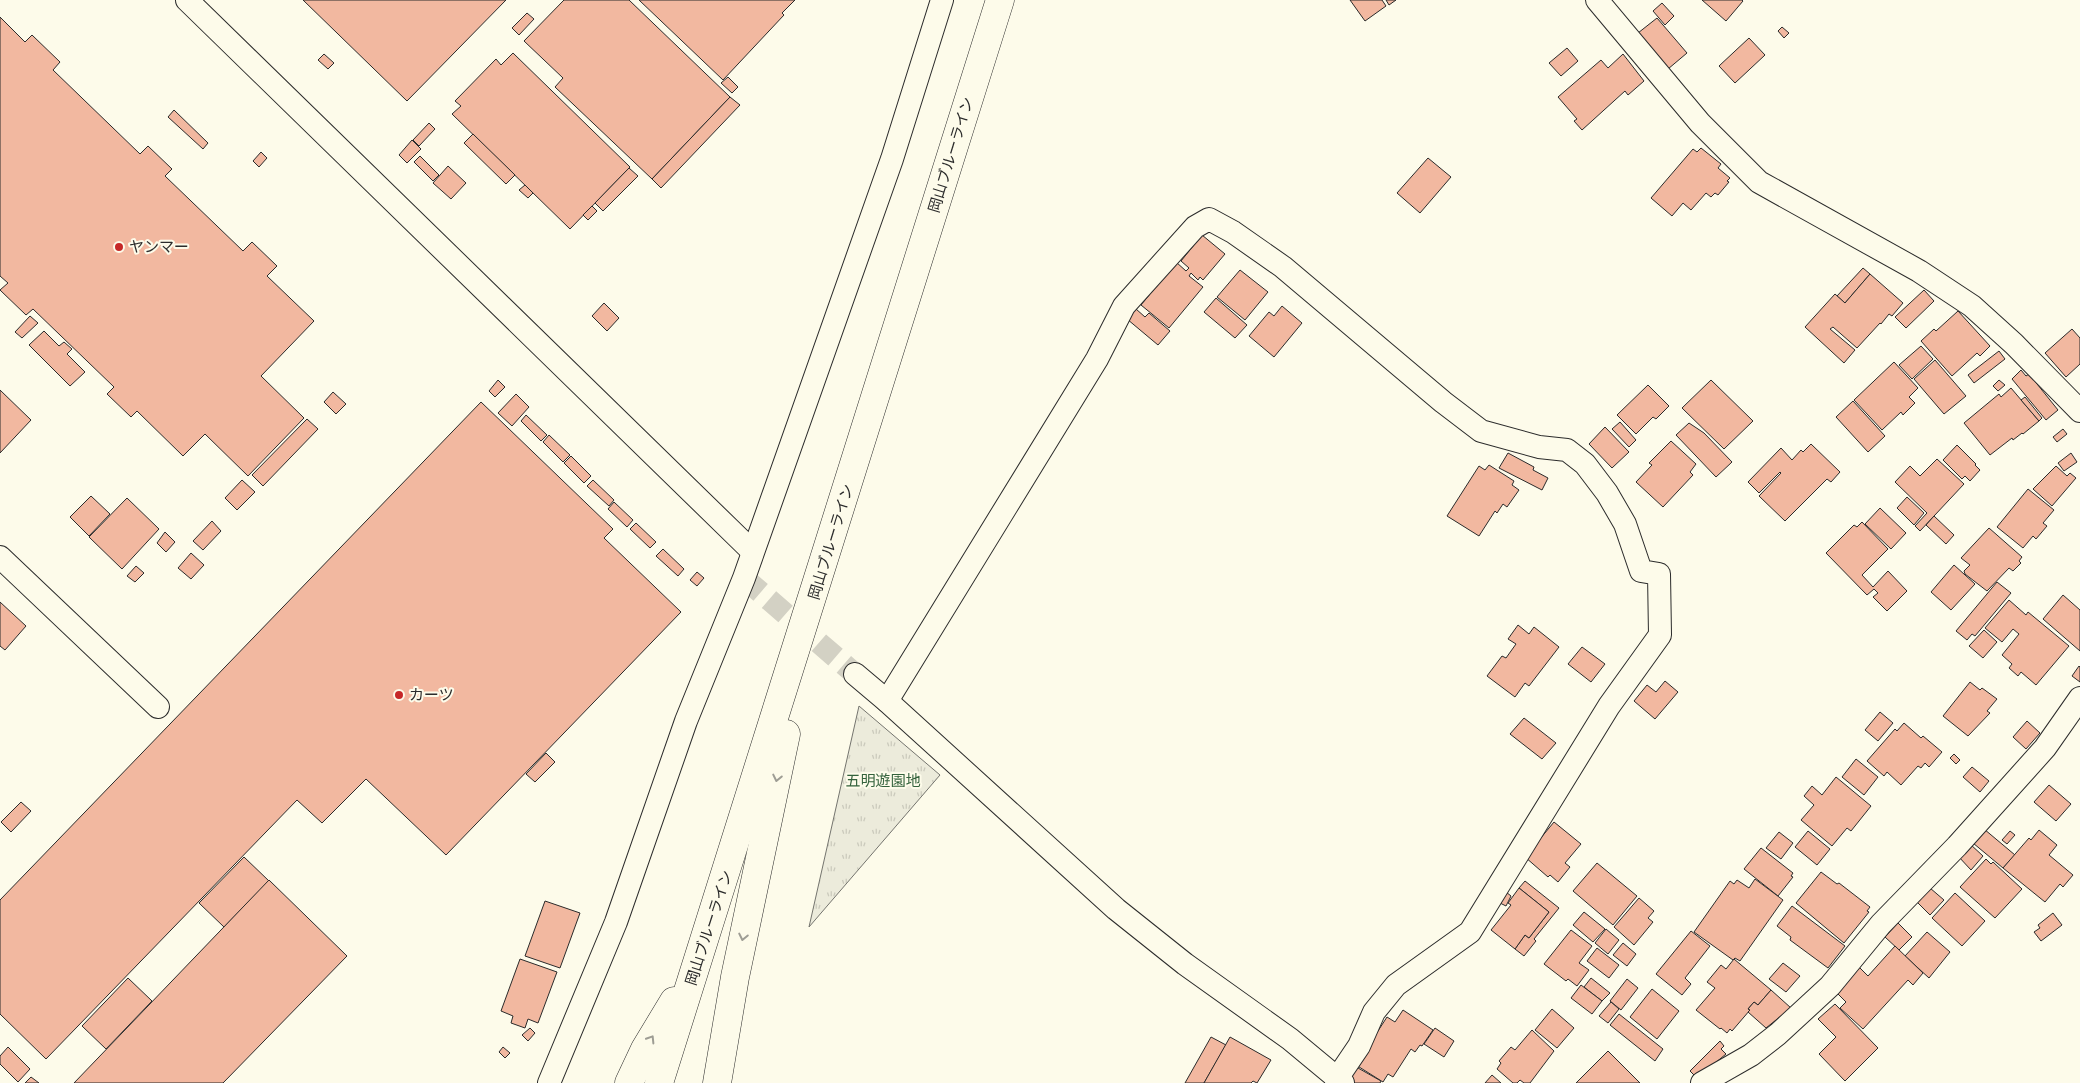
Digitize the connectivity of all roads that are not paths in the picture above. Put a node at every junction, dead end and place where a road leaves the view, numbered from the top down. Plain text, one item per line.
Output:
1 (187, 0) edge
2 (942, 0) edge
3 (1000, 0) edge
4 (1597, 0) edge
5 (2080, 411) edge
6 (752, 550) junction
7 (0, 557) edge
8 (820, 576) junction
9 (855, 674) tunnel mouth
10 (2080, 698) edge
11 (887, 700) junction
12 (158, 706) dead end
13 (697, 965) junction
14 (1340, 1081) edge
15 (549, 1083) edge
16 (629, 1083) edge
17 (659, 1083) edge
18 (717, 1083) edge
19 (1702, 1083) edge

1 - 6 street
2 - 6 street
3 - 8 main road, 岡山ブルーライン
4 - 5 street
6 - 15 street
7 - 12 street
8 - 13 main road, 岡山ブルーライン
8 -> 18 main road
9 - 11 street
10 - 19 street
11 - 14 street
11 - 14 street
16 -> 13 main road
13 - 17 main road, 岡山ブルーライン

